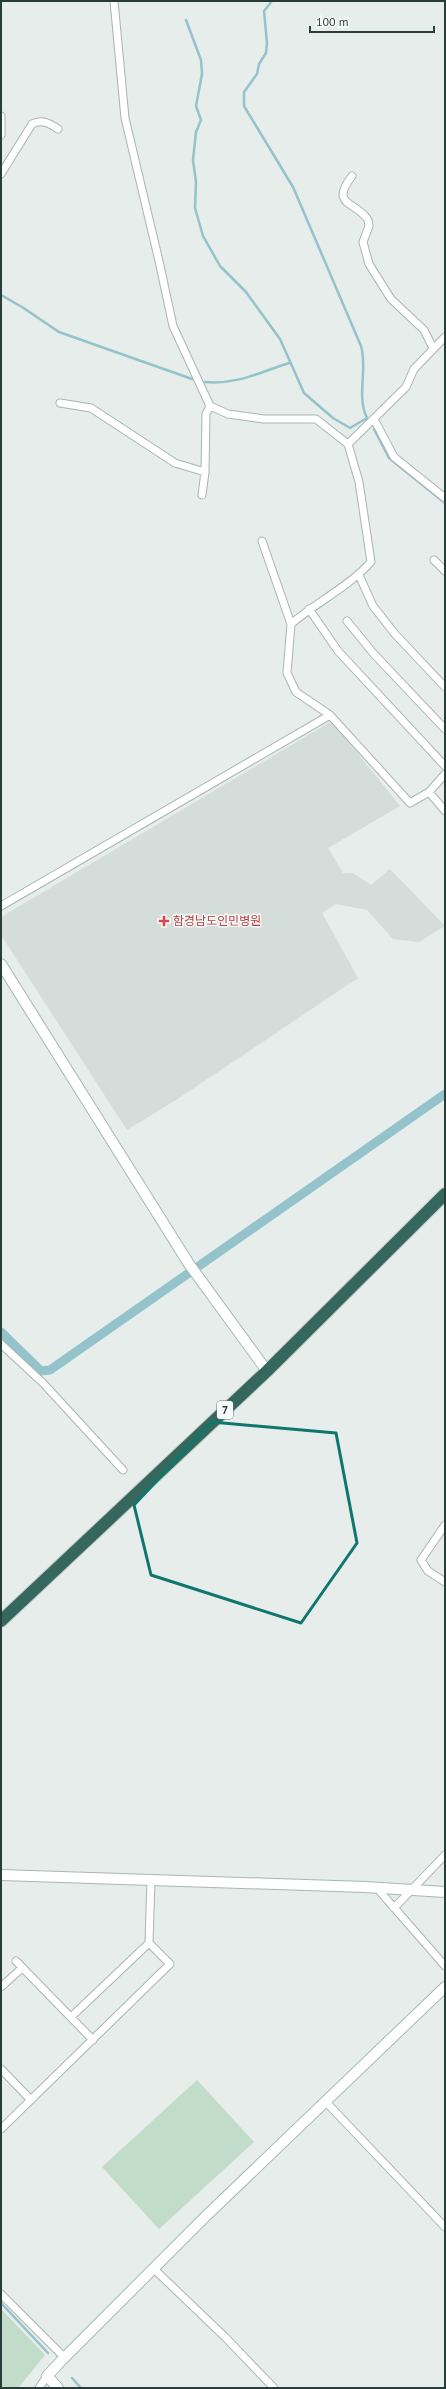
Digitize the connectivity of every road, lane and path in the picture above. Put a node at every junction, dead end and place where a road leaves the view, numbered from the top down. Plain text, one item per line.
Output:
1 (114, 1) edge
2 (1, 116) edge
3 (58, 129) dead end
4 (1, 135) edge
5 (1, 174) edge
6 (352, 176) dead end
7 (445, 337) edge
8 (433, 348) junction
9 (60, 404) dead end
10 (210, 406) junction
11 (374, 419) junction
12 (348, 444) junction
13 (205, 472) junction
14 (202, 495) dead end
15 (445, 498) edge
16 (262, 541) dead end
17 (434, 560) dead end
18 (445, 571) edge
19 (359, 575) junction
20 (309, 609) junction
21 (347, 621) dead end
22 (291, 624) junction
23 (445, 687) edge
24 (330, 716) junction
25 (445, 729) edge
26 (445, 766) edge
27 (445, 774) edge
28 (428, 792) junction
29 (445, 811) edge
30 (1, 906) edge
31 (1, 964) edge
32 (445, 1195) edge
33 (1, 1344) edge
34 (266, 1371) junction
35 (123, 1470) dead end
36 (445, 1525) edge
37 (445, 1582) edge
38 (1, 1621) edge
39 (445, 1855) edge
40 (1, 1875) edge
41 (151, 1880) junction
42 (376, 1887) junction
43 (411, 1890) junction
44 (445, 1892) edge
45 (394, 1908) junction
46 (150, 1943) junction
47 (16, 1961) dead end
48 (445, 1966) edge
49 (22, 1968) junction
50 (1, 1987) edge
51 (445, 1987) edge
52 (71, 2018) junction
53 (93, 2040) junction
54 (1, 2069) edge
55 (31, 2100) junction
56 (326, 2102) junction
57 (1, 2129) edge
58 (445, 2227) edge
59 (153, 2268) junction
60 (1, 2294) edge
61 (64, 2358) junction
62 (47, 2376) junction
63 (39, 2388) edge
64 (58, 2388) edge
65 (274, 2388) edge

1 - 10 street
2 - 4 street
3 - 5 street
6 - 8 street
7 - 8 street
8 - 11 street
9 - 13 street
10 - 12 street
10 - 13 street
11 - 12 street
11 - 15 street
12 - 19 street
13 - 14 street
16 - 22 street
17 - 18 street
19 - 20 street
19 - 23 street
20 - 22 street
20 - 26 street
21 - 25 street
22 - 24 street
24 - 28 street
24 - 30 street
27 - 28 street
28 - 29 street
31 - 34 street
32 - 34 highway, 7
33 - 35 street
34 - 38 highway, 7
36 - 37 street
39 - 43 street
40 - 41 street
41 - 42 street
41 - 46 street
42 - 43 street
42 - 45 street
43 - 44 street
43 - 45 street
45 - 48 street
46 - 52 street
46 - 53 street
47 - 49 street
49 - 50 street
49 - 52 street
51 - 56 street
52 - 53 street
53 - 55 street
54 - 55 street
55 - 57 street
56 - 58 street
56 - 59 street
59 - 61 street
59 - 65 street
60 - 61 street
61 - 62 street
62 - 63 street
62 - 64 street

